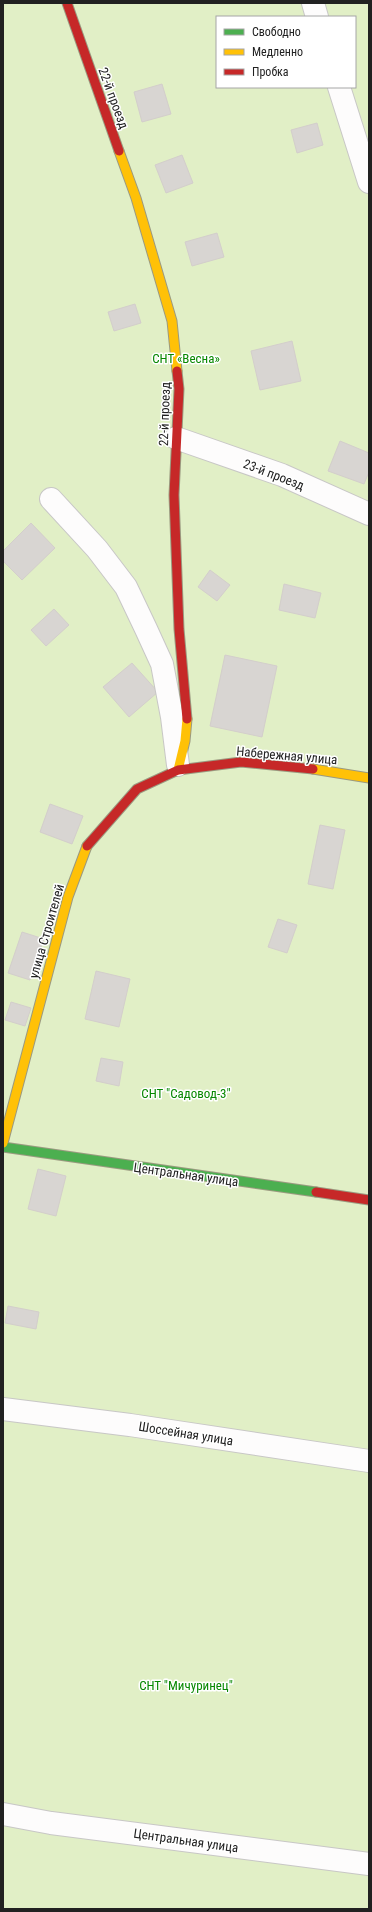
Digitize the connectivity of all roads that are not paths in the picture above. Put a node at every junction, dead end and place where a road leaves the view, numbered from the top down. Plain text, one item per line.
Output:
1 (67, 3) edge
2 (313, 3) edge
3 (317, 16) edge
4 (339, 88) edge
5 (369, 182) edge
6 (176, 438) junction
7 (51, 499) dead end
8 (369, 514) edge
9 (178, 770) junction
10 (369, 778) edge
11 (3, 1143) edge
12 (3, 1147) edge
13 (369, 1200) edge
14 (3, 1409) edge
15 (369, 1461) edge
16 (3, 1814) edge
17 (369, 1864) edge

1 - 6 street, 22-й проезд
2 - 3 street
4 - 5 street
6 - 8 street, 23-й проезд
6 - 9 street, 22-й проезд
7 - 9 street
9 - 10 street, Набережная улица
9 - 11 street, улица Строителей
12 - 13 street, Центральная улица
14 - 15 street, Шоссейная улица
16 - 17 street, Центральная улица

